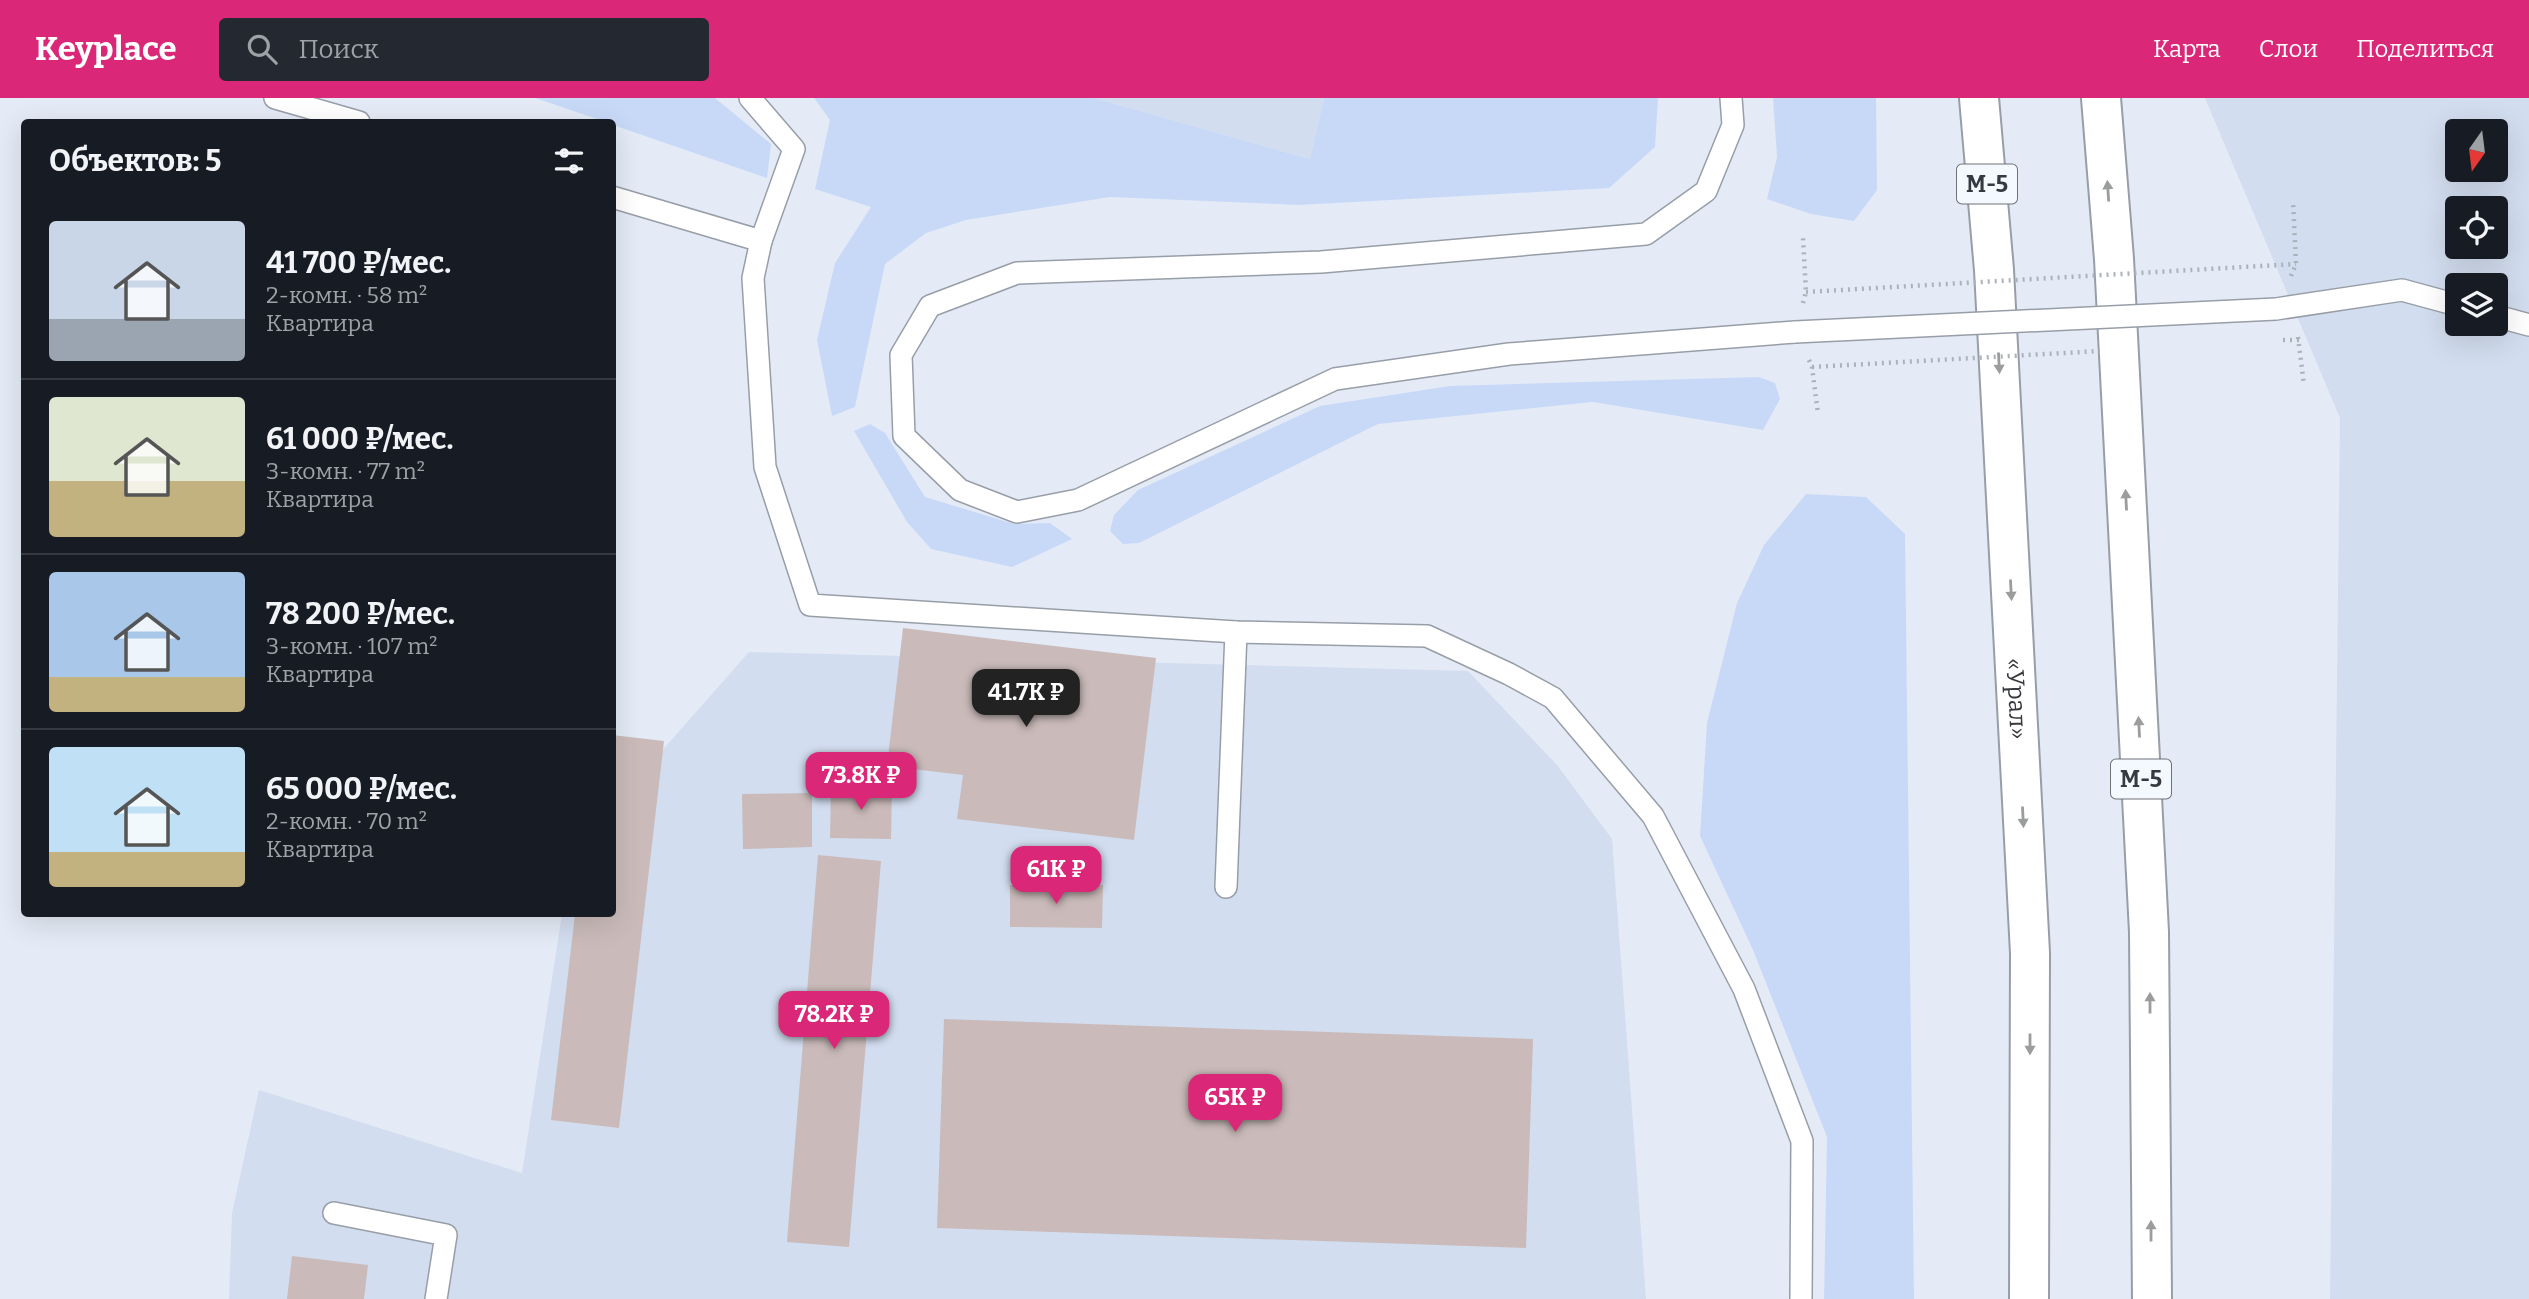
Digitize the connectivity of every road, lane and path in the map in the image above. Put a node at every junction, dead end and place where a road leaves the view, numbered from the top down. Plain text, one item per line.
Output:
1 (275, 98) edge
2 (750, 98) edge
3 (1731, 98) edge
4 (1979, 98) edge
5 (2101, 98) edge
6 (348, 119) edge
7 (616, 198) edge
8 (2293, 201) dead end
9 (1803, 238) dead end
10 (761, 241) junction
11 (2445, 302) edge
12 (2508, 319) edge
13 (2529, 325) edge
14 (2272, 341) dead end
15 (2105, 351) dead end
16 (2304, 385) dead end
17 (1818, 414) dead end
18 (1236, 632) junction
19 (1226, 887) dead end
20 (334, 1213) dead end
21 (436, 1299) edge
22 (1801, 1299) edge
23 (2029, 1299) edge
24 (2152, 1299) edge

1 - 6 lane
2 - 10 lane
3 - 11 lane, bridge
4 -> 23 main road, «Урал» / М-5
24 -> 5 main road, М-5
7 - 10 lane
8 - 9 path, bridge
10 - 18 lane
12 - 13 lane
14 - 16 path, bridge
15 - 17 path, bridge
18 - 19 lane
18 - 22 lane
20 - 21 lane

